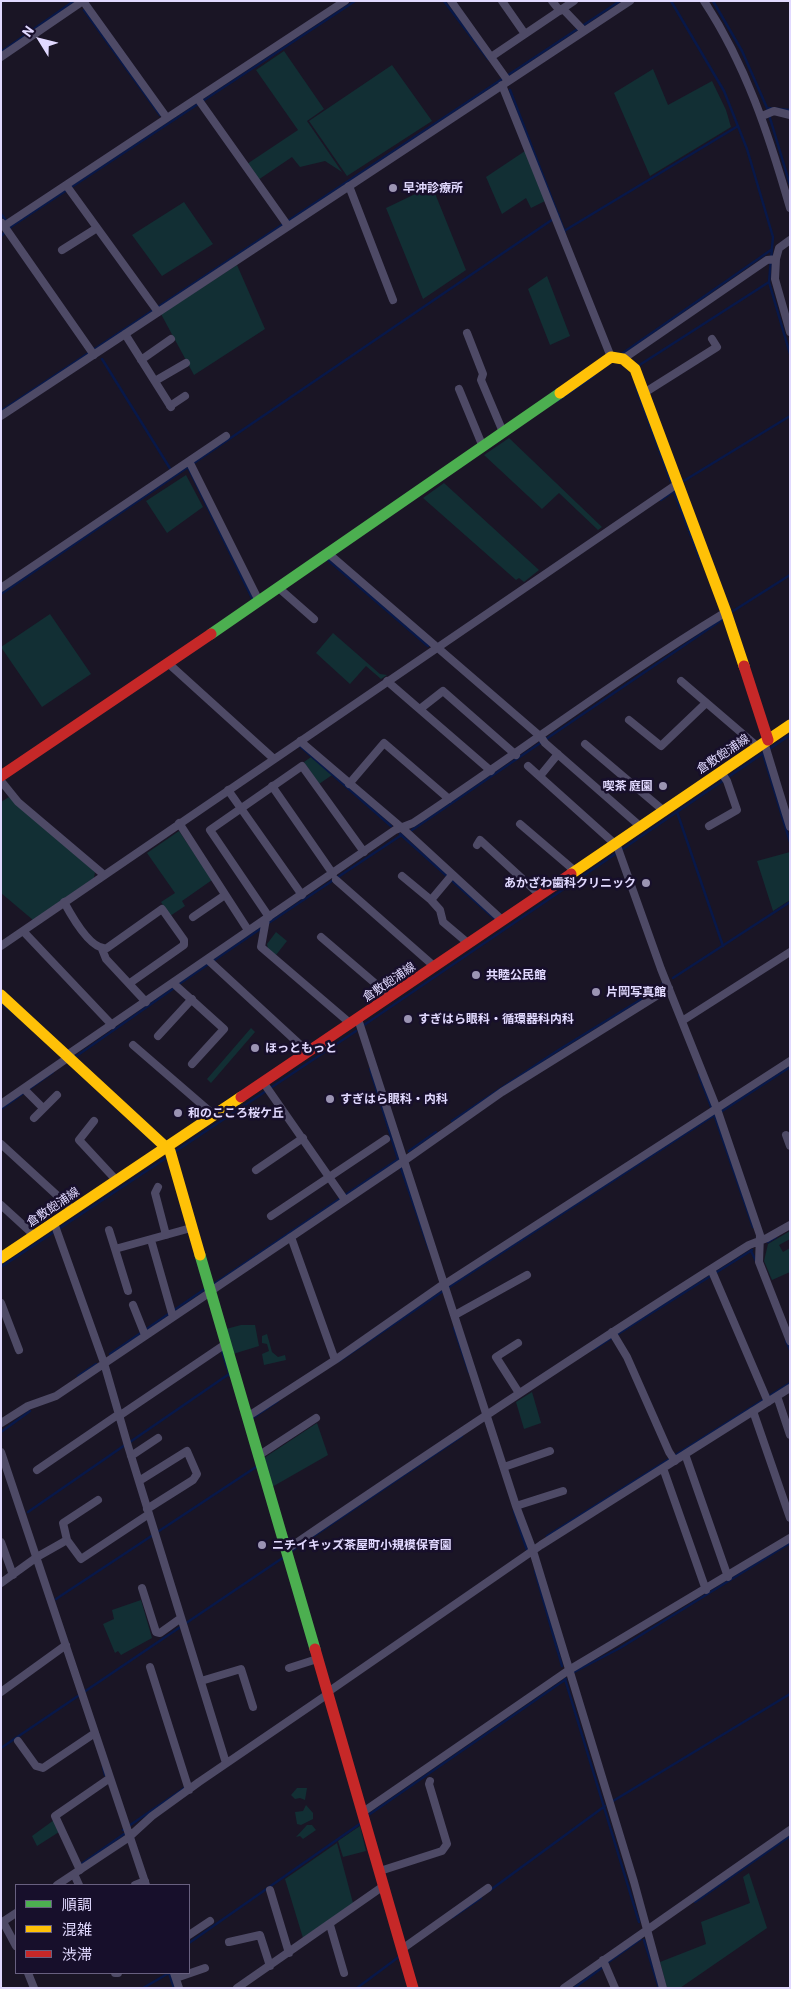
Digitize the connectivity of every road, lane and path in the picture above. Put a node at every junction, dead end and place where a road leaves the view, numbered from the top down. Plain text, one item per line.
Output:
1 (83, 1) edge
2 (346, 1) edge
3 (451, 1) edge
4 (502, 1) edge
5 (552, 1) edge
6 (574, 1) edge
7 (630, 1) edge
8 (704, 1) edge
9 (561, 10) junction
10 (584, 31) junction
11 (525, 34) junction
12 (1, 57) edge
13 (491, 57) junction
14 (505, 80) junction
15 (200, 101) junction
16 (767, 114) junction
17 (790, 115) edge
18 (167, 118) junction
19 (349, 186) junction
20 (68, 187) junction
21 (790, 208) edge
22 (286, 224) junction
23 (6, 227) edge
24 (97, 228) junction
25 (790, 240) edge
26 (62, 250) dead end
27 (772, 260) junction
28 (393, 300) dead end
29 (157, 310) junction
30 (467, 332) dead end
31 (790, 332) edge
32 (125, 334) junction
33 (712, 339) dead end
34 (172, 340) dead end
35 (92, 352) junction
36 (611, 357) junction
37 (623, 359) junction
38 (141, 360) junction
39 (186, 363) dead end
40 (154, 381) junction
41 (459, 389) dead end
42 (644, 393) junction
43 (185, 396) dead end
44 (1, 416) edge
45 (503, 432) junction
46 (226, 436) dead end
47 (483, 447) junction
48 (191, 464) junction
49 (676, 484) junction
50 (330, 556) junction
51 (1, 588) edge
52 (281, 590) junction
53 (259, 601) junction
54 (726, 612) junction
55 (314, 619) dead end
56 (436, 647) junction
57 (169, 665) junction
58 (681, 681) dead end
59 (389, 682) junction
60 (706, 703) junction
61 (420, 709) junction
62 (629, 720) dead end
63 (790, 725) edge
64 (543, 740) junction
65 (301, 743) junction
66 (585, 744) dead end
67 (765, 746) junction
68 (516, 754) junction
69 (558, 754) junction
70 (274, 759) junction
71 (528, 766) dead end
72 (491, 771) junction
73 (540, 776) junction
74 (724, 777) junction
75 (2, 780) edge
76 (349, 784) junction
77 (272, 786) junction
78 (230, 792) junction
79 (448, 799) junction
80 (241, 808) junction
81 (664, 811) junction
82 (520, 824) dead end
83 (181, 825) junction
84 (709, 826) dead end
85 (641, 827) junction
86 (790, 827) edge
87 (402, 828) junction
88 (476, 844) dead end
89 (618, 847) junction
90 (364, 852) junction
91 (575, 871) junction
92 (104, 874) junction
93 (402, 876) dead end
94 (335, 877) junction
95 (451, 877) junction
96 (226, 895) junction
97 (302, 895) junction
98 (540, 895) junction
99 (431, 900) junction
100 (66, 905) junction
101 (193, 917) dead end
102 (502, 920) junction
103 (266, 923) junction
104 (248, 930) junction
105 (25, 933) junction
106 (321, 937) dead end
107 (469, 944) junction
108 (1, 946) edge
109 (102, 949) junction
110 (790, 952) edge
111 (210, 962) junction
112 (435, 967) junction
113 (130, 983) junction
114 (176, 985) junction
115 (669, 988) junction
116 (1, 995) edge
117 (391, 997) junction
118 (192, 999) junction
119 (146, 1002) junction
120 (354, 1022) junction
121 (682, 1022) junction
122 (112, 1025) junction
123 (158, 1036) dead end
124 (133, 1045) dead end
125 (308, 1052) junction
126 (69, 1057) junction
127 (790, 1062) edge
128 (192, 1064) dead end
129 (267, 1087) junction
130 (25, 1091) junction
131 (57, 1095) dead end
132 (1, 1104) edge
133 (43, 1108) junction
134 (715, 1110) junction
135 (214, 1115) junction
136 (34, 1118) dead end
137 (94, 1121) dead end
138 (786, 1136) dead end
139 (304, 1138) junction
140 (386, 1139) dead end
141 (1, 1144) edge
142 (790, 1146) edge
143 (167, 1147) junction
144 (404, 1161) junction
145 (256, 1170) dead end
146 (330, 1176) junction
147 (117, 1181) junction
148 (154, 1192) dead end
149 (343, 1197) junction
150 (1, 1205) edge
151 (73, 1210) junction
152 (271, 1216) dead end
153 (790, 1225) edge
154 (56, 1228) junction
155 (190, 1229) junction
156 (108, 1230) dead end
157 (166, 1235) junction
158 (35, 1236) junction
159 (291, 1237) junction
160 (151, 1240) junction
161 (760, 1241) junction
162 (115, 1249) junction
163 (1, 1258) edge
164 (712, 1272) junction
165 (527, 1275) dead end
166 (444, 1286) junction
167 (128, 1291) dead end
168 (208, 1293) junction
169 (1, 1303) edge
170 (133, 1305) dead end
171 (172, 1313) junction
172 (455, 1315) junction
173 (144, 1332) junction
174 (613, 1335) junction
175 (790, 1341) edge
176 (518, 1343) dead end
177 (223, 1346) junction
178 (19, 1350) dead end
179 (335, 1360) junction
180 (104, 1363) junction
181 (790, 1388) edge
182 (519, 1392) junction
183 (777, 1396) junction
184 (767, 1399) junction
185 (753, 1412) junction
186 (119, 1415) junction
187 (484, 1415) junction
188 (316, 1418) dead end
189 (248, 1420) junction
190 (1, 1423) edge
191 (790, 1435) edge
192 (158, 1438) dead end
193 (550, 1451) dead end
194 (1, 1452) edge
195 (685, 1454) junction
196 (131, 1456) junction
197 (258, 1456) junction
198 (673, 1459) junction
199 (504, 1466) junction
200 (663, 1468) junction
201 (37, 1470) dead end
202 (139, 1481) junction
203 (563, 1491) dead end
204 (98, 1500) dead end
205 (516, 1506) junction
206 (148, 1512) junction
207 (790, 1518) edge
208 (790, 1538) edge
209 (67, 1540) junction
210 (1, 1542) edge
211 (533, 1551) junction
212 (287, 1553) junction
213 (37, 1557) junction
214 (13, 1575) junction
215 (728, 1577) junction
216 (1, 1583) edge
217 (142, 1588) dead end
218 (706, 1590) junction
219 (183, 1622) junction
220 (66, 1646) junction
221 (314, 1660) junction
222 (150, 1667) dead end
223 (289, 1668) dead end
224 (569, 1670) junction
225 (201, 1681) junction
226 (1, 1692) edge
227 (325, 1696) junction
228 (253, 1707) dead end
229 (95, 1733) junction
230 (18, 1741) dead end
231 (225, 1760) junction
232 (110, 1778) junction
233 (430, 1781) dead end
234 (188, 1787) junction
235 (364, 1816) junction
236 (128, 1829) junction
237 (790, 1830) edge
238 (78, 1870) junction
239 (380, 1871) junction
240 (142, 1883) edge
241 (59, 1884) edge
242 (79, 1884) edge
243 (381, 1888) junction
244 (488, 1888) dead end
245 (270, 1890) dead end
246 (15, 1914) edge
247 (210, 1921) dead end
248 (2, 1922) edge
249 (330, 1925) junction
250 (646, 1930) junction
251 (190, 1934) edge
252 (229, 1942) dead end
253 (15, 1944) edge
254 (403, 1952) junction
255 (289, 1953) junction
256 (606, 1963) junction
257 (270, 1966) junction
258 (205, 1968) dead end
259 (190, 1972) edge
260 (344, 1973) dead end
261 (28, 1974) edge
262 (175, 1975) edge
263 (34, 1988) edge
264 (179, 1988) edge
265 (236, 1988) edge
266 (413, 1988) edge
267 (564, 1988) edge
268 (615, 1988) edge
269 (663, 1988) edge

1 - 12 street
1 - 18 street
2 - 15 street
3 - 13 street
4 - 11 street
5 - 9 street
6 - 9 street
7 - 10 street
8 - 16 street
9 - 10 street
9 - 11 street
10 - 14 street
11 - 13 street
13 - 14 street
14 - 19 street
14 - 36 street
15 - 18 street
15 - 22 street
16 - 17 street
16 - 21 street
18 - 20 street
19 - 22 street
19 - 28 street
20 - 23 street
20 - 24 street
22 - 29 street
23 - 35 street
24 - 26 street
24 - 29 street
25 - 27 street
27 - 31 street
27 - 37 street
29 - 32 street
30 - 45 street
32 - 35 street
32 - 38 street
33 - 42 street
34 - 38 street
35 - 44 street
36 - 37 street
36 - 45 street
37 - 42 street
38 - 40 street
39 - 40 street
40 - 43 street
41 - 47 street
42 - 49 street
45 - 47 street
46 - 48 street
47 - 50 street
48 - 51 street
48 - 53 street
49 - 54 street
49 - 56 street
50 - 52 street
50 - 56 street
52 - 53 street
52 - 55 street
53 - 57 street
54 - 64 street
54 - 67 street
56 - 59 street
56 - 64 street
57 - 70 street
57 - 75 street
58 - 60 street
59 - 61 street
59 - 65 street
60 - 62 street
60 - 67 street
61 - 68 street
61 - 72 street
63 - 67 street, 倉敷飽浦線
64 - 68 street
64 - 69 street
65 - 70 street
65 - 76 street
66 - 81 street
67 - 74 street, 倉敷飽浦線
67 - 86 street
68 - 72 street
69 - 73 street
69 - 85 street
70 - 78 street
71 - 73 street
72 - 79 street
73 - 89 street
74 - 81 street, 倉敷飽浦線
74 - 84 street
75 - 92 street
76 - 79 street
76 - 87 street
77 - 80 street
77 - 90 street
77 - 94 street
78 - 80 street
78 - 83 street
79 - 87 street
80 - 97 street
80 - 103 street
81 - 85 street, 倉敷飽浦線
82 - 91 street
83 - 92 street
83 - 96 street
85 - 89 street, 倉敷飽浦線
87 - 90 street
87 - 95 street
88 - 98 street
89 - 91 street, 倉敷飽浦線
89 - 115 street
90 - 94 street
91 - 98 street, 倉敷飽浦線
92 - 100 street
93 - 99 street
94 - 97 street
94 - 112 street
95 - 99 street
95 - 102 street
96 - 101 street
96 - 104 street
97 - 103 street
98 - 102 street, 倉敷飽浦線
99 - 107 street
100 - 105 street
100 - 109 street
102 - 107 street, 倉敷飽浦線
103 - 104 street
103 - 120 street
104 - 111 street
105 - 108 street
105 - 122 street
106 - 117 street
107 - 112 street, 倉敷飽浦線
109 - 113 street
109 - 113 street
110 - 121 street
111 - 114 street
111 - 125 street
112 - 117 street, 倉敷飽浦線
113 - 119 street
114 - 118 street
114 - 119 street
115 - 121 street
115 - 144 street
116 - 126 street
117 - 120 street, 倉敷飽浦線
118 - 123 street
118 - 128 street
119 - 122 street
120 - 125 street, 倉敷飽浦線
120 - 144 street
121 - 134 street
122 - 126 street
124 - 135 street
125 - 129 street, 倉敷飽浦線
126 - 130 street
126 - 143 street
127 - 134 street
129 - 135 street, 倉敷飽浦線
129 - 139 street
130 - 132 street
130 - 133 street
131 - 133 street
133 - 136 street
134 - 161 street
134 - 166 street
135 - 143 street, 倉敷飽浦線
137 - 147 street
138 - 142 street
139 - 145 street
139 - 146 street
140 - 146 street
141 - 151 street
143 - 147 street, 倉敷飽浦線
143 - 155 street
144 - 149 street
144 - 166 street
146 - 149 street
146 - 152 street
147 - 151 street, 倉敷飽浦線
148 - 157 street
149 - 159 street
150 - 158 street
151 - 154 street, 倉敷飽浦線
153 - 161 street
154 - 158 street, 倉敷飽浦線
154 - 180 street
155 - 157 street
155 - 168 street
156 - 162 street
157 - 160 street
158 - 163 street, 倉敷飽浦線
159 - 168 street
159 - 179 street
160 - 162 street
160 - 171 street
161 - 164 street
161 - 175 street
162 - 167 street
164 - 174 street
164 - 184 street
165 - 172 street
166 - 172 street
166 - 179 street
168 - 171 street
168 - 177 street
169 - 178 street
170 - 173 street
171 - 173 street
172 - 187 street
173 - 180 street
174 - 182 street
174 - 198 street
176 - 182 street
177 - 186 street
177 - 189 street
179 - 189 street
180 - 186 street
180 - 190 street
181 - 183 street
182 - 187 street
183 - 184 street
183 - 191 street
184 - 185 street
185 - 195 street
185 - 207 street
186 - 196 street
186 - 201 street
187 - 199 street
187 - 212 street
188 - 197 street
189 - 197 street
192 - 196 street
193 - 199 street
194 - 213 street
195 - 198 street
195 - 215 street
196 - 202 street
197 - 212 street
198 - 200 street
199 - 205 street
200 - 211 street
200 - 218 street
202 - 206 street
202 - 206 street
203 - 205 street
204 - 209 street
205 - 211 street
206 - 209 street
206 - 219 street
208 - 215 street
209 - 213 street
210 - 214 street
211 - 224 street
211 - 227 street
212 - 221 street
213 - 214 street
213 - 220 street
214 - 216 street
215 - 218 street
217 - 219 street
218 - 224 street
219 - 225 street
220 - 226 street
220 - 229 street
221 - 223 street
221 - 227 street
222 - 234 street
224 - 235 street
224 - 250 street
225 - 228 street
225 - 231 street
227 - 231 street
227 - 235 street
229 - 230 street
229 - 232 street
231 - 234 street
232 - 236 street
232 - 238 street
233 - 239 street
234 - 236 street
235 - 239 street
236 - 238 street
236 - 240 street
237 - 250 street
238 - 241 street
238 - 242 street
239 - 243 street
243 - 249 street
243 - 254 street
244 - 254 street
245 - 255 street
246 - 248 street
247 - 251 street
248 - 253 street
249 - 255 street
249 - 260 street
250 - 256 street
250 - 269 street
252 - 257 street
254 - 266 street
255 - 257 street
256 - 267 street
256 - 268 street
257 - 265 street
258 - 259 street
261 - 263 street
262 - 264 street

